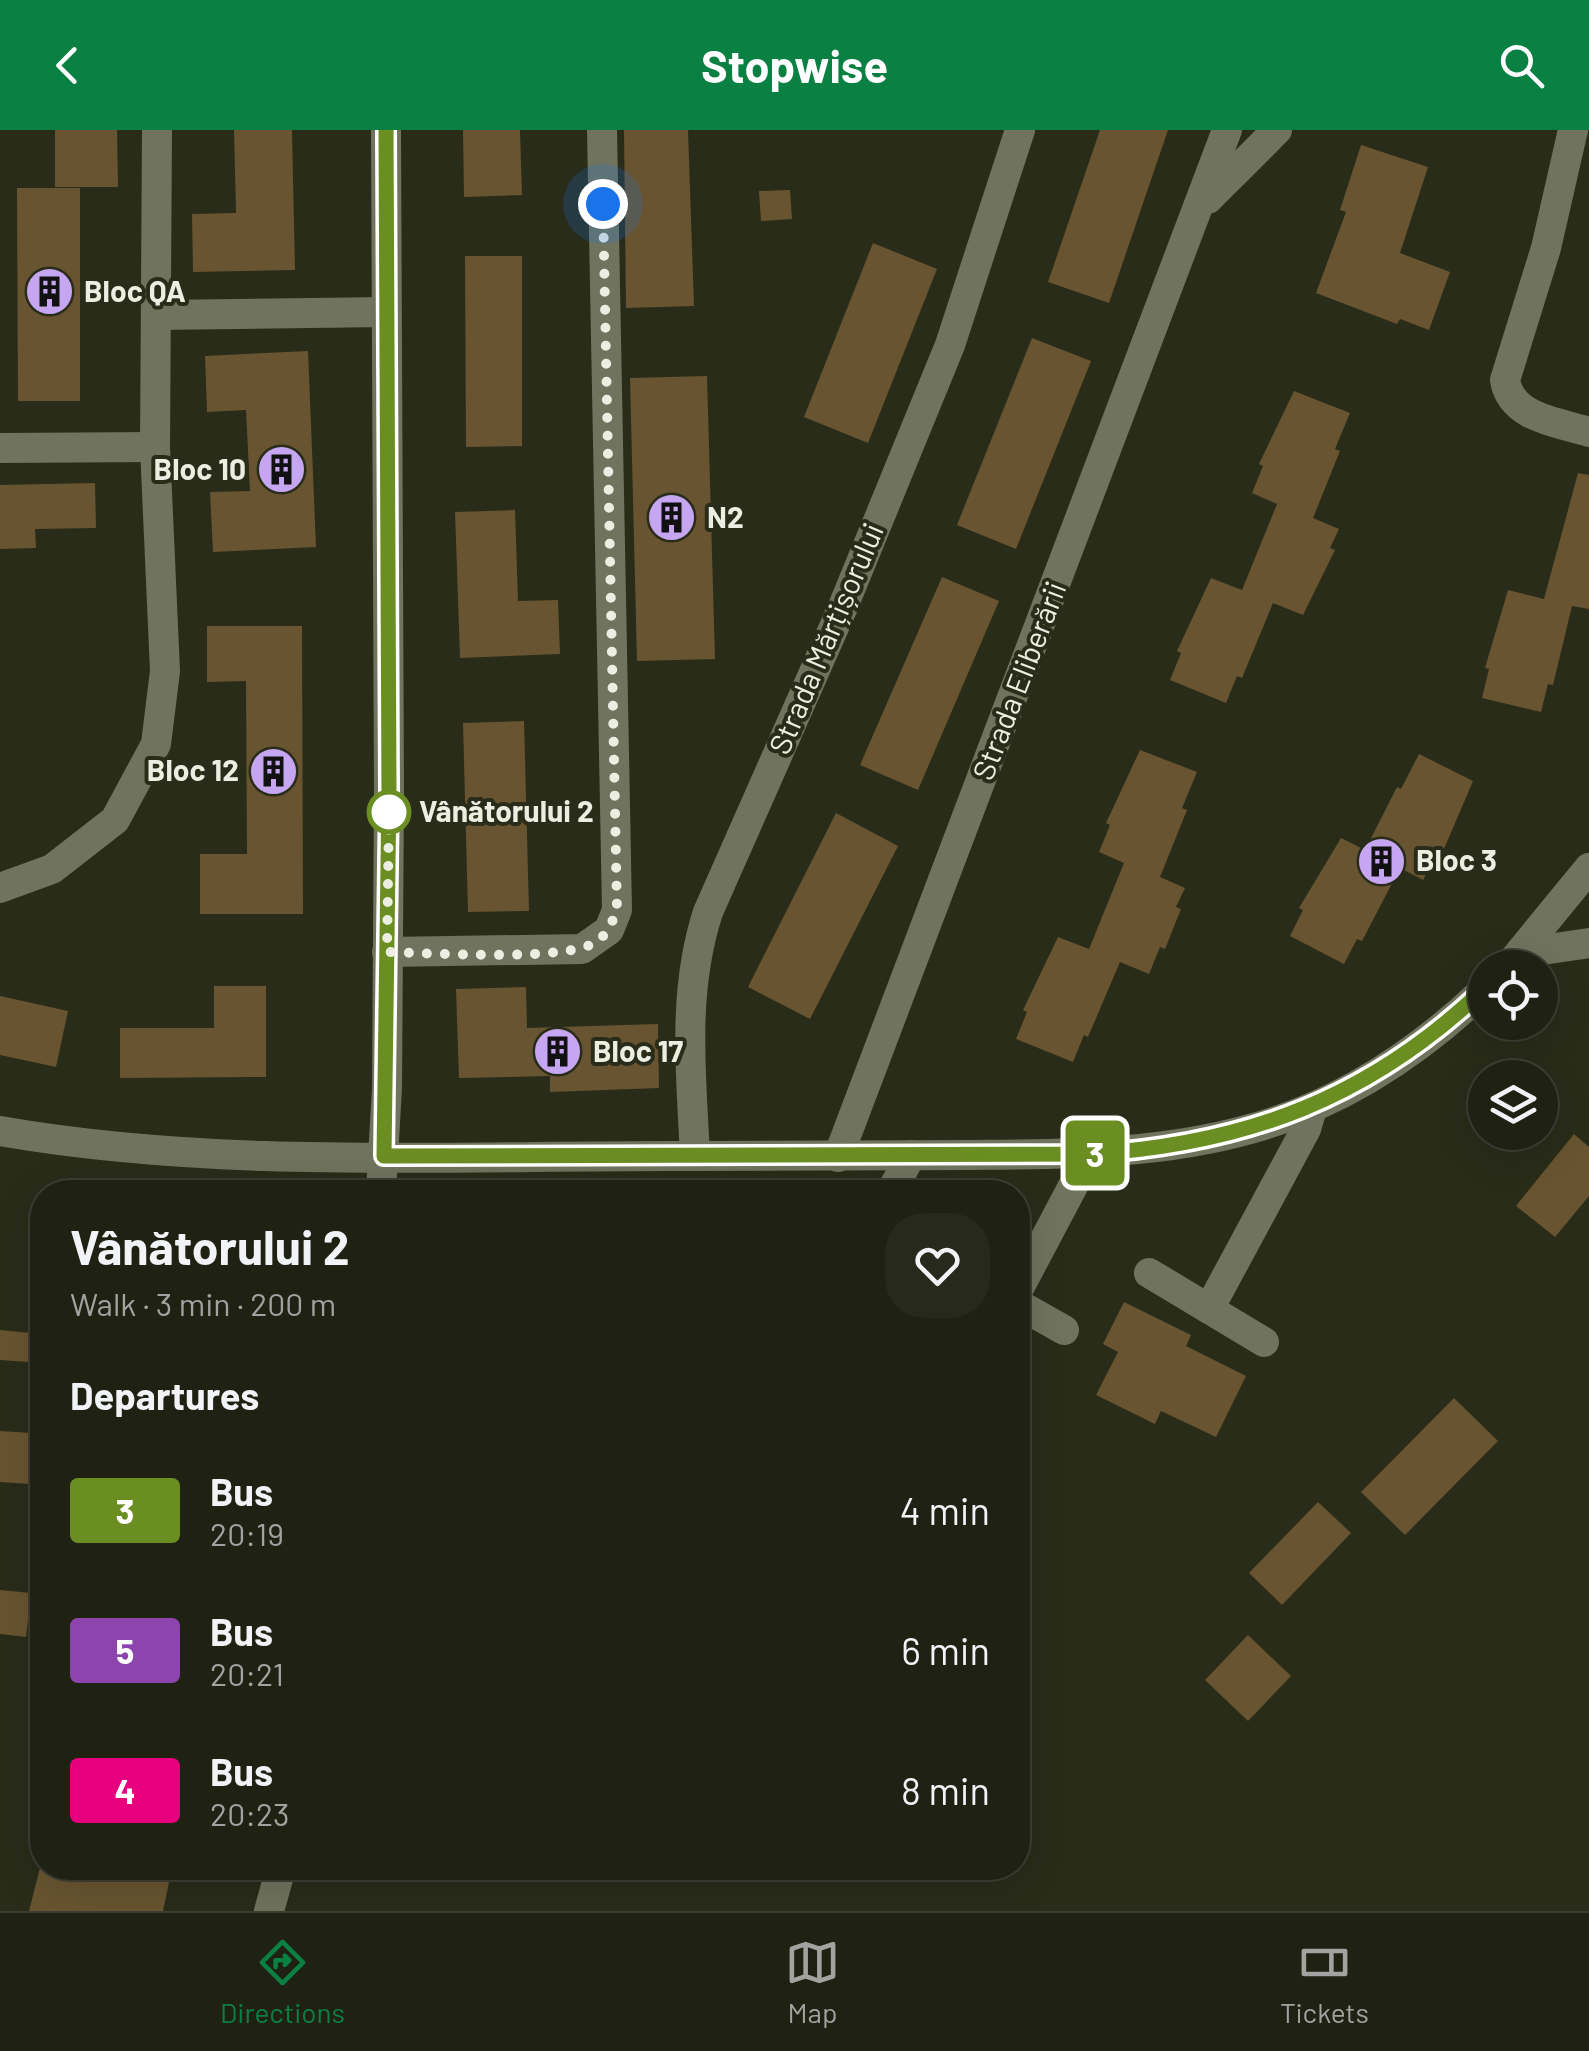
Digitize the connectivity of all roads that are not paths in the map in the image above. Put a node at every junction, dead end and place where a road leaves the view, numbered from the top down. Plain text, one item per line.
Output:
1 (157, 130) edge
2 (386, 130) edge
3 (602, 130) edge
4 (1020, 130) edge
5 (1227, 130) edge
6 (1277, 130) edge
7 (1573, 130) edge
8 (1202, 205) junction
9 (386, 312) junction
10 (156, 315) junction
11 (1589, 432) edge
12 (155, 447) junction
13 (0, 448) edge
14 (1589, 868) edge
15 (0, 888) edge
16 (1589, 944) edge
17 (1522, 950) edge
18 (1558, 951) edge
19 (387, 952) junction
20 (1468, 1002) edge
21 (1312, 1108) junction
22 (0, 1130) edge
23 (1090, 1154) junction
24 (910, 1155) junction
25 (384, 1156) junction
26 (695, 1156) junction
27 (838, 1157) junction
28 (383, 1180) edge
29 (897, 1180) edge
30 (1030, 1267) edge
31 (1148, 1273) dead end
32 (1209, 1309) junction
33 (1030, 1311) edge
34 (1064, 1330) dead end
35 (1264, 1342) dead end
36 (278, 1880) edge
37 (269, 1911) edge

1 - 10 street
2 - 9 street
3 - 19 street
4 - 26 street, Strada Mărțișorului
5 - 8 street, Strada Eliberării
6 - 8 street, Strada Eliberării
7 - 11 street
8 - 27 street, Strada Eliberării
9 - 10 street
9 - 19 street
10 - 12 street
12 - 13 street
12 - 15 street
14 - 17 street
16 - 18 street
19 - 25 street
20 - 21 street
21 - 23 street
21 - 32 street
22 - 25 street
23 - 24 street
23 - 30 street
24 - 27 street
24 - 29 street
25 - 26 street
25 - 28 street
26 - 27 street
31 - 32 street
32 - 35 street
33 - 34 street
36 - 37 street

